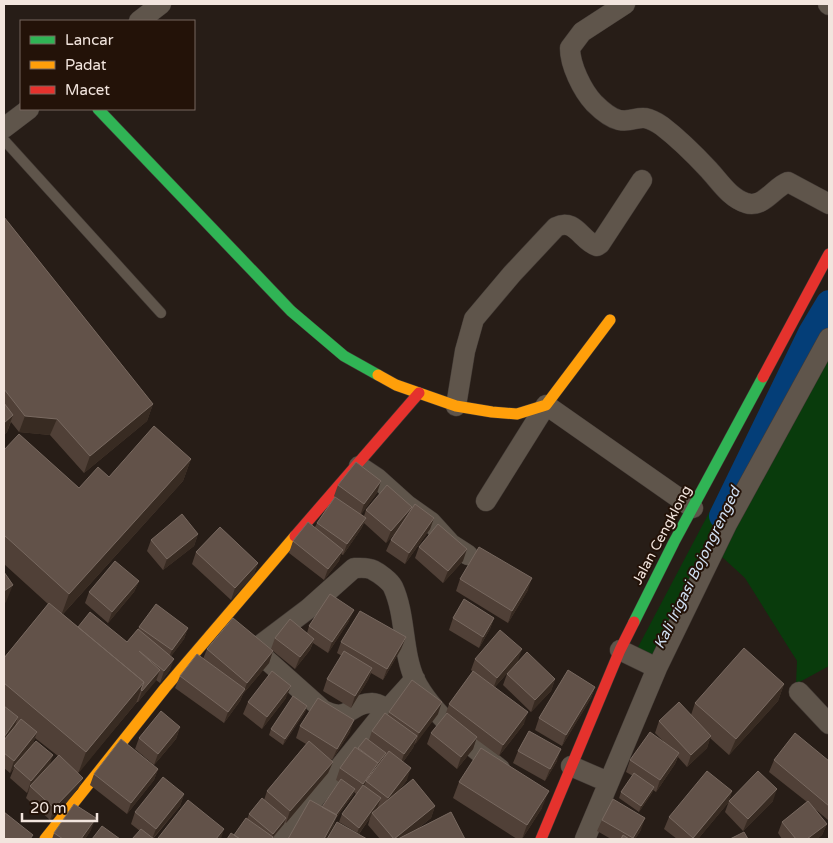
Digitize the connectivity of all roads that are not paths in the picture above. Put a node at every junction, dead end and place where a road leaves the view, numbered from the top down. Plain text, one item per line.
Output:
1 (161, 4) edge
2 (625, 4) edge
3 (140, 20) edge
4 (28, 110) edge
5 (99, 110) edge
6 (4, 128) edge
7 (4, 140) edge
8 (642, 180) dead end
9 (829, 204) edge
10 (829, 254) edge
11 (161, 313) dead end
12 (610, 320) dead end
13 (829, 338) edge
14 (419, 393) junction
15 (546, 405) junction
16 (456, 406) junction
17 (356, 464) junction
18 (486, 501) dead end
19 (693, 508) junction
20 (468, 555) edge
21 (222, 620) junction
22 (255, 649) junction
23 (625, 652) junction
24 (655, 667) junction
25 (415, 680) junction
26 (800, 692) dead end
27 (388, 709) junction
28 (829, 724) edge
29 (575, 768) junction
30 (606, 781) junction
31 (517, 783) edge
32 (45, 839) edge
33 (282, 839) edge
34 (541, 839) edge
35 (585, 839) edge

1 - 3 street
2 - 9 street
4 - 6 street
5 - 14 street
7 - 11 lane
8 - 16 street
10 - 19 street, Jalan Cengklong
12 - 15 street
13 - 24 street
14 - 16 street
14 - 17 street
15 - 16 street
15 - 18 street
15 - 19 street
17 - 20 street
17 - 21 street
19 - 23 street, Jalan Cengklong
21 - 22 street
21 - 32 street
22 - 25 street
22 - 27 street
23 - 24 street
23 - 29 street, Jalan Cengklong
24 - 30 street
25 - 27 street
25 - 31 street
26 - 28 street
27 - 33 street
29 - 30 street
29 - 34 street, Jalan Cengklong
30 - 35 street

